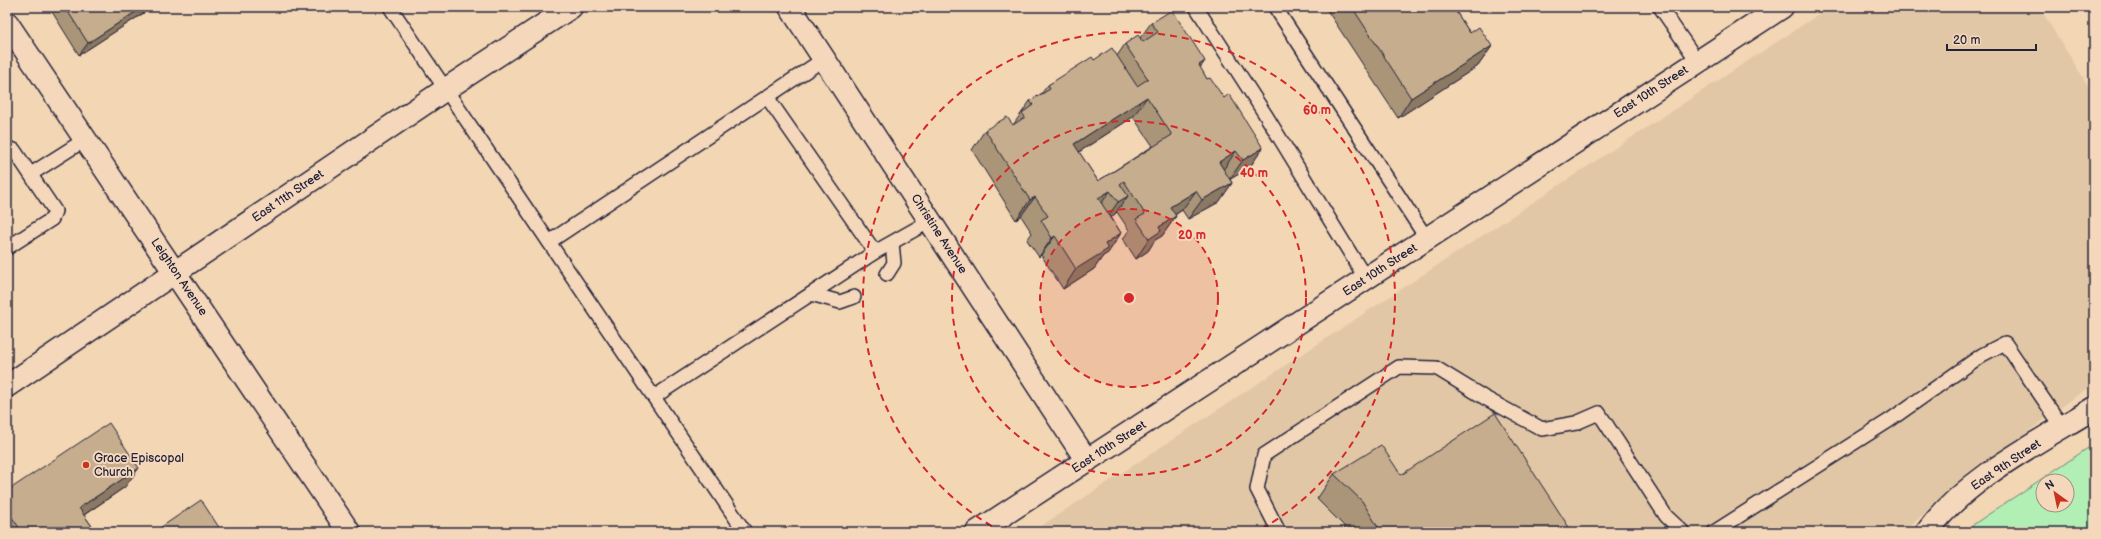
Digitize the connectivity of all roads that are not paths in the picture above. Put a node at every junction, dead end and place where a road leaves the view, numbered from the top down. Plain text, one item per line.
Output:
1 (390, 7) edge
2 (571, 7) edge
3 (790, 7) edge
4 (1196, 7) edge
5 (1275, 7) edge
6 (1660, 7) edge
7 (1782, 7) edge
8 (10, 34) edge
9 (824, 59) junction
10 (1698, 62) junction
11 (446, 89) junction
12 (768, 97) junction
13 (86, 139) junction
14 (7, 148) edge
15 (31, 174) junction
16 (930, 221) junction
17 (1427, 239) junction
18 (549, 242) junction
19 (892, 243) junction
20 (7, 248) edge
21 (875, 252) junction
22 (176, 272) junction
23 (887, 274) dead end
24 (1366, 279) junction
25 (811, 294) junction
26 (854, 297) dead end
27 (7, 386) edge
28 (654, 396) junction
29 (2094, 408) edge
30 (2062, 428) junction
31 (1087, 461) junction
32 (349, 532) edge
33 (745, 532) edge
34 (977, 532) edge
35 (1279, 532) edge
36 (1682, 532) edge
37 (1714, 532) edge
38 (1927, 532) edge

1 - 11 lane
2 - 11 street, East 11th Street
3 - 9 street, Christine Avenue
4 - 24 lane
5 - 17 lane
6 - 10 lane
7 - 10 street, East 10th Street
8 - 13 street, Leighton Avenue
9 - 12 lane
9 - 16 street, Christine Avenue
10 - 17 street, East 10th Street
11 - 18 lane
11 - 22 street, East 11th Street
12 - 18 lane
12 - 21 lane
13 - 15 lane
13 - 22 street, Leighton Avenue
14 - 15 lane
15 - 20 lane
16 - 19 lane
16 - 31 street, Christine Avenue
17 - 24 street, East 10th Street
18 - 28 lane
19 - 21 lane
19 - 23 lane
21 - 25 lane
22 - 27 street, East 11th Street
22 - 32 street, Leighton Avenue
24 - 31 street, East 10th Street
25 - 26 lane
25 - 28 lane
28 - 33 lane
29 - 30 street, East 9th Street
30 - 37 lane
30 - 38 street, East 9th Street
31 - 34 street, East 10th Street
35 - 36 lane

